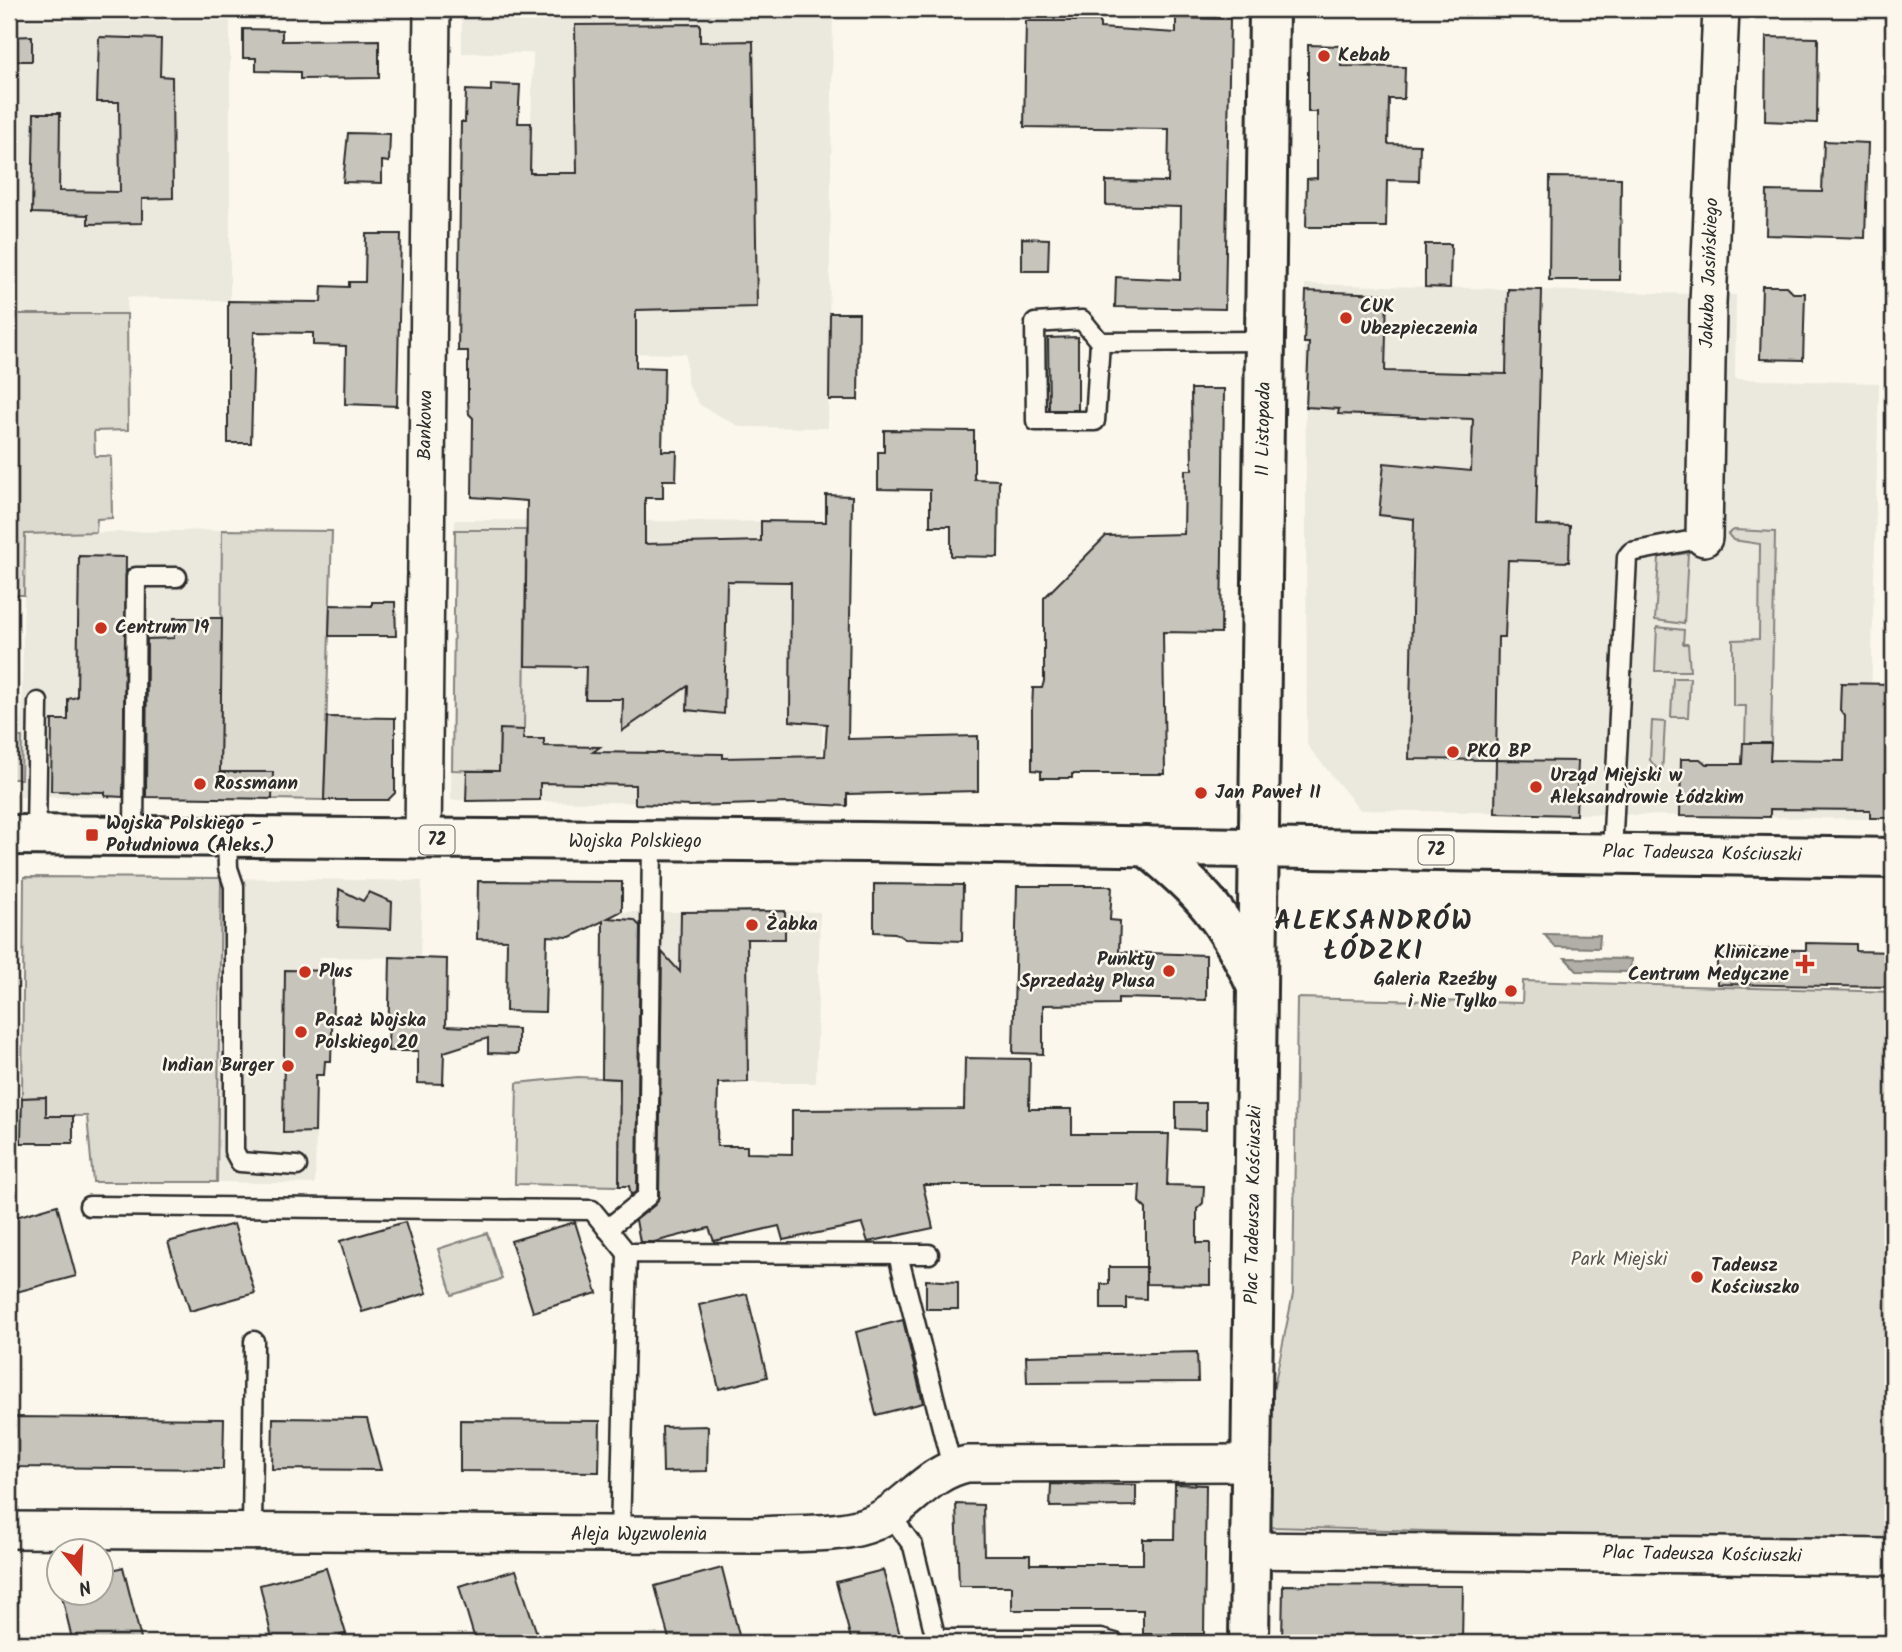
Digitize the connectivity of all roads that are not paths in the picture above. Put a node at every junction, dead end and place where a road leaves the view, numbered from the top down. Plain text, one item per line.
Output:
1 (432, 9) edge
2 (1269, 9) edge
3 (1721, 9) edge
4 (1265, 341) junction
5 (1100, 342) junction
6 (1704, 538) joint
7 (177, 577) dead end
8 (38, 702) dead end
9 (22, 835) edge
10 (134, 836) junction
11 (227, 837) junction
12 (423, 840) junction
13 (652, 842) junction
14 (1146, 846) junction
15 (1260, 848) junction
16 (1612, 852) junction
17 (1893, 858) edge
18 (1258, 988) junction
19 (297, 1166) dead end
20 (89, 1206) dead end
21 (607, 1230) junction
22 (627, 1253) junction
23 (929, 1254) dead end
24 (898, 1255) junction
25 (254, 1341) dead end
26 (1250, 1463) junction
27 (952, 1467) junction
28 (889, 1513) junction
29 (9, 1530) edge
30 (251, 1532) junction
31 (620, 1535) junction
32 (1249, 1550) junction
33 (1893, 1557) edge
34 (1115, 1643) edge
35 (1250, 1643) edge

1 - 12 street, Bankowa
2 - 4 main road, 11 Listopada
3 - 6 street, Jakuba Jasińskiego
4 - 5 lane
4 - 15 main road, 11 Listopada
5 - 5 lane
6 - 16 lane
7 - 10 lane
8 - 9 lane
9 - 10 main road, Wojska Polskiego / 72
10 - 11 main road, Wojska Polskiego / 72
11 - 12 main road, Wojska Polskiego / 72
11 - 19 lane
12 - 13 main road, Wojska Polskiego / 72
13 - 14 main road, Wojska Polskiego / 72
13 - 21 lane
14 - 15 main road, Wojska Polskiego / 72
14 - 18 main road
15 - 16 main road, Plac Tadeusza Kościuszki / 72
15 - 18 main road, Plac Tadeusza Kościuszki
16 - 17 main road, Plac Tadeusza Kościuszki / 72
18 - 26 main road, Plac Tadeusza Kościuszki
20 - 21 lane
21 - 22 lane
22 - 24 lane
22 - 31 lane
23 - 24 lane
24 - 27 lane
25 - 30 lane
26 - 27 street, Aleja Wyzwolenia
26 - 32 main road, Plac Tadeusza Kościuszki
27 - 28 street, Aleja Wyzwolenia
28 - 31 street, Aleja Wyzwolenia
28 - 34 lane
29 - 30 street, Aleja Wyzwolenia
30 - 31 street, Aleja Wyzwolenia
32 - 33 street, Plac Tadeusza Kościuszki
32 - 35 main road

